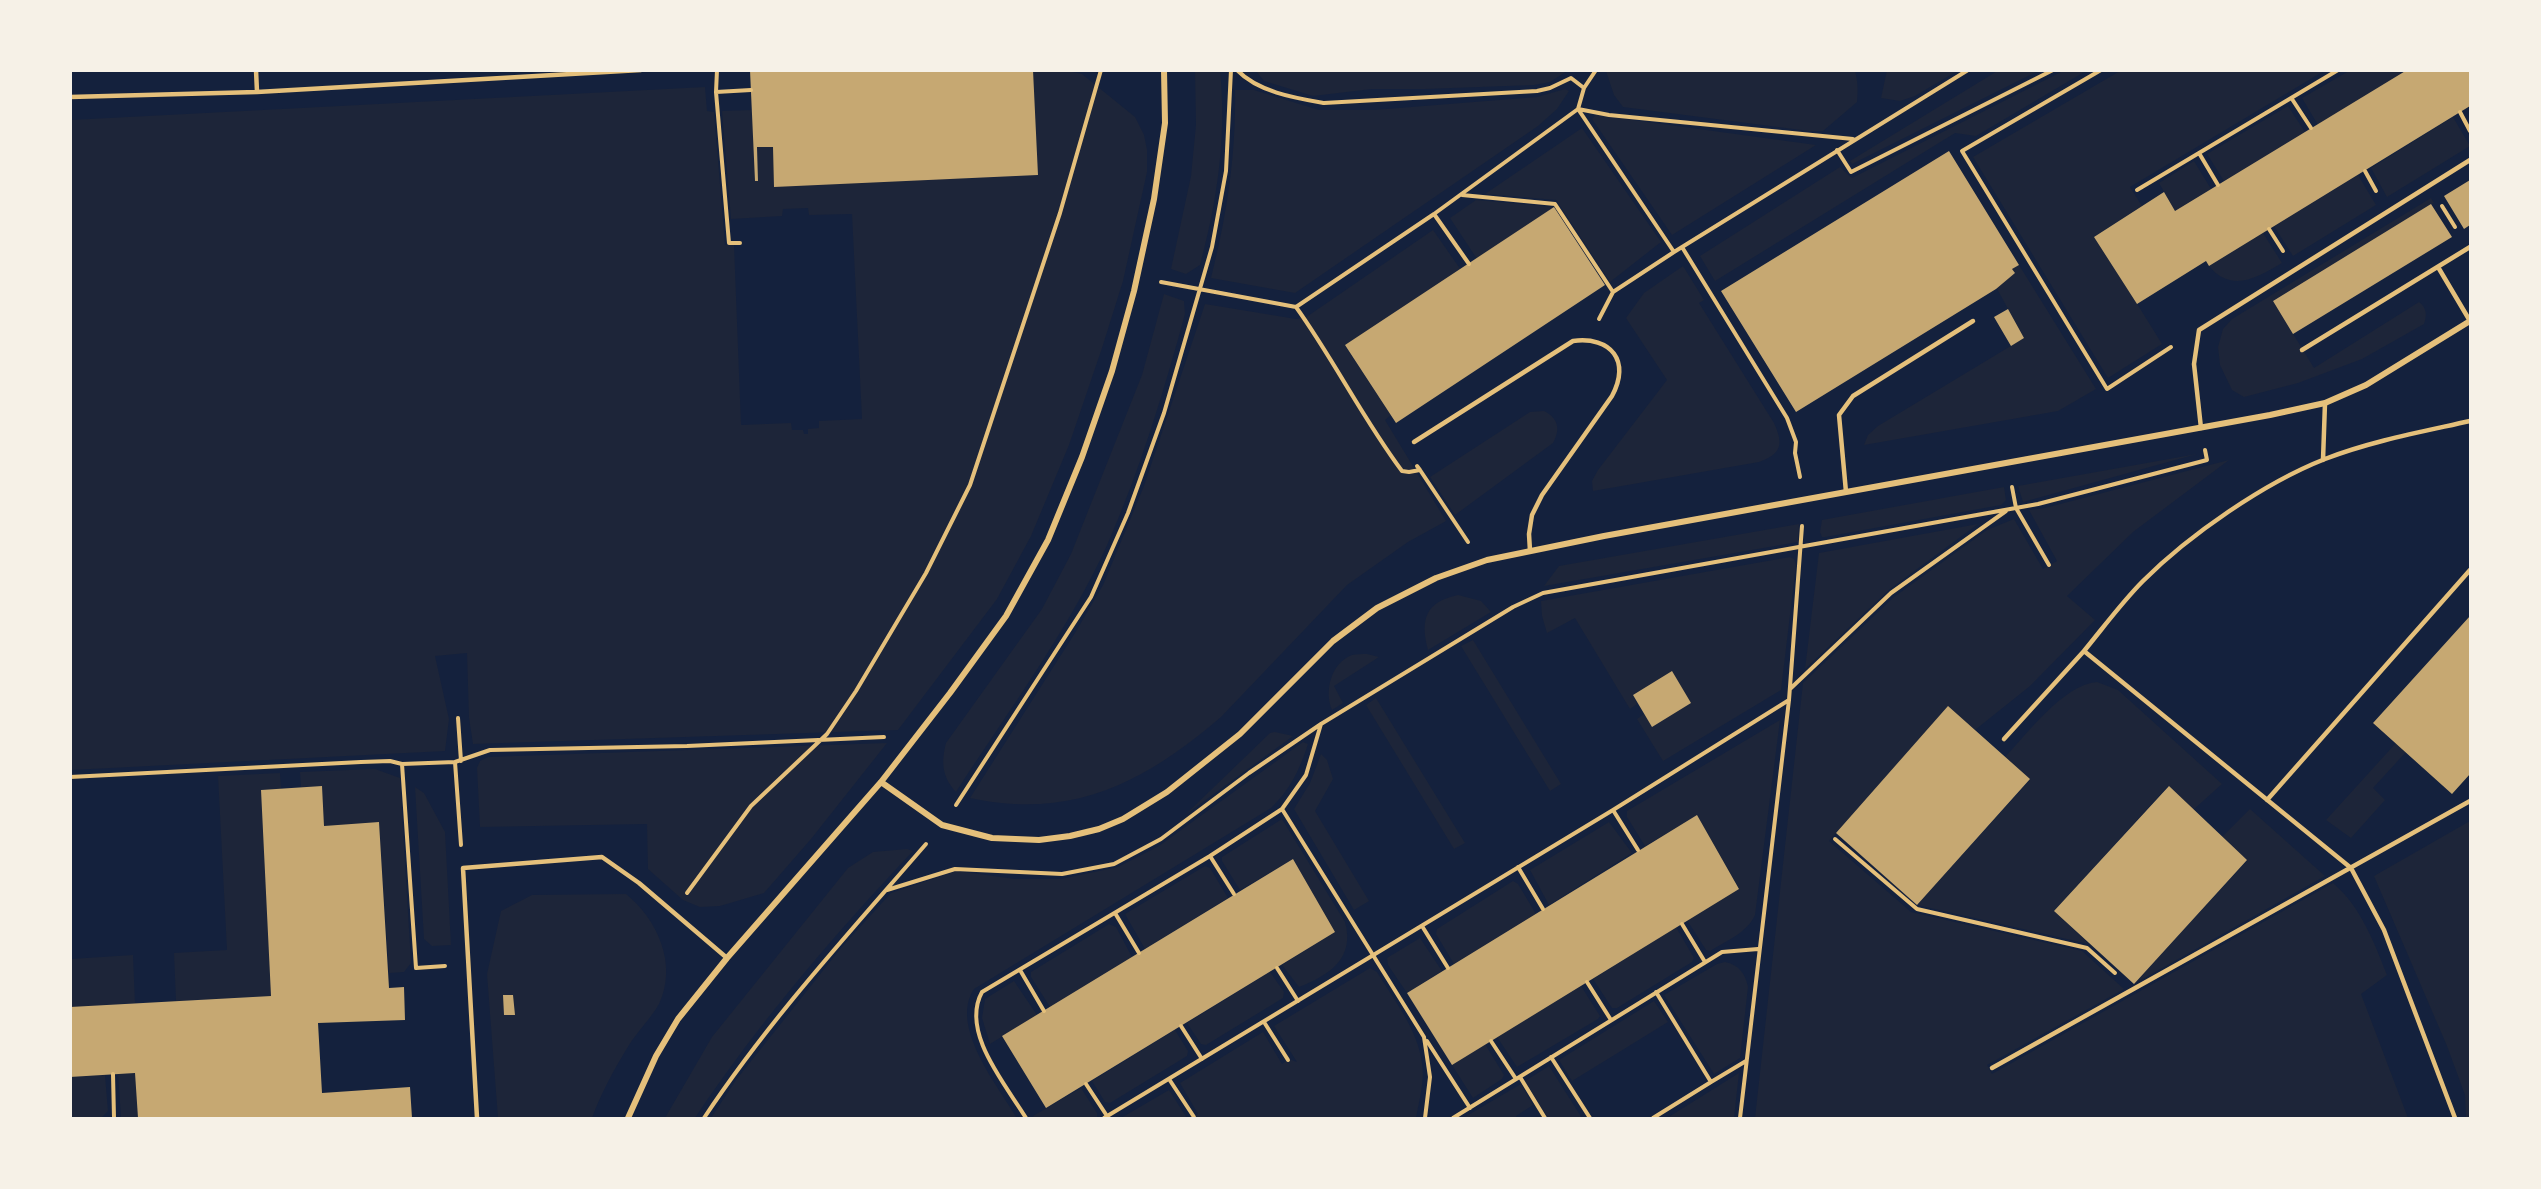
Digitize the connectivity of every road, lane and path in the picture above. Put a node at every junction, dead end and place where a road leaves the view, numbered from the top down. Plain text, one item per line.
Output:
1 (256, 70) edge
2 (641, 70) edge
3 (717, 70) edge
4 (1101, 70) edge
5 (1164, 70) edge
6 (1231, 70) edge
7 (1238, 70) edge
8 (1596, 70) edge
9 (1968, 70) edge
10 (2053, 70) edge
11 (2101, 70) edge
12 (2338, 70) edge
13 (1584, 88) junction
14 (751, 90) dead end
15 (257, 92) junction
16 (716, 92) junction
17 (70, 97) edge
18 (2292, 99) junction
19 (1578, 109) junction
20 (2460, 112) dead end
21 (2311, 128) dead end
22 (2470, 131) edge
23 (1855, 139) junction
24 (1837, 150) junction
25 (2199, 153) junction
26 (2470, 160) edge
27 (2218, 185) dead end
28 (2137, 190) dead end
29 (1461, 195) junction
30 (2438, 199) dead end
31 (1434, 214) junction
32 (2458, 233) dead end
33 (740, 243) dead end
34 (1682, 247) junction
35 (2470, 247) edge
36 (1674, 252) junction
37 (1469, 264) dead end
38 (2438, 267) junction
39 (1137, 276) junction
40 (1199, 290) junction
41 (1613, 292) junction
42 (1296, 307) junction
43 (1973, 321) dead end
44 (2470, 321) edge
45 (2199, 330) junction
46 (1590, 339) junction
47 (2302, 350) dead end
48 (2325, 402) junction
49 (2470, 421) edge
50 (2201, 428) junction
51 (1414, 442) joint
52 (2323, 460) junction
53 (1420, 470) junction
54 (1846, 492) junction
55 (1804, 500) junction
56 (2016, 508) junction
57 (2009, 509) junction
58 (1801, 546) junction
59 (1530, 551) junction
60 (1482, 562) junction
61 (2049, 566) dead end
62 (2470, 570) edge
63 (2085, 651) junction
64 (1790, 690) junction
65 (1789, 700) junction
66 (458, 718) dead end
67 (918, 735) junction
68 (2004, 739) dead end
69 (820, 740) junction
70 (458, 761) junction
71 (402, 764) junction
72 (70, 777) edge
73 (881, 782) junction
74 (2267, 801) junction
75 (2470, 801) edge
76 (1282, 809) junction
77 (1613, 810) junction
78 (942, 825) junction
79 (1835, 839) dead end
80 (1638, 850) dead end
81 (1210, 856) junction
82 (1518, 867) junction
83 (463, 868) junction
84 (2350, 868) junction
85 (1234, 894) dead end
86 (1543, 909) dead end
87 (672, 911) junction
88 (1114, 913) junction
89 (1682, 924) dead end
90 (1422, 926) junction
91 (1758, 949) junction
92 (1139, 953) dead end
93 (1374, 954) junction
94 (727, 958) junction
95 (1705, 962) junction
96 (469, 964) junction
97 (1277, 968) dead end
98 (1448, 968) dead end
99 (1020, 970) junction
100 (1587, 982) dead end
101 (2133, 990) junction
102 (1656, 992) junction
103 (1298, 1001) junction
104 (1044, 1011) dead end
105 (1611, 1020) junction
106 (1264, 1022) junction
107 (1181, 1026) dead end
108 (1424, 1037) junction
109 (1491, 1041) dead end
110 (1551, 1057) junction
111 (1202, 1059) junction
112 (1288, 1060) dead end
113 (1747, 1061) junction
114 (1992, 1068) dead end
115 (113, 1074) dead end
116 (1518, 1078) junction
117 (1169, 1079) junction
118 (1711, 1082) junction
119 (1086, 1084) dead end
120 (1470, 1108) junction
121 (1106, 1117) edge
122 (1194, 1117) edge
123 (1455, 1118) edge
124 (114, 1119) edge
125 (477, 1119) edge
126 (628, 1119) edge
127 (704, 1119) edge
128 (1026, 1119) edge
129 (1425, 1119) edge
130 (1545, 1119) edge
131 (1590, 1119) edge
132 (1653, 1119) edge
133 (1740, 1119) edge
134 (2455, 1119) edge

1 - 15 lane
2 - 15 lane
3 - 16 path
4 - 69 path
5 - 39 street
6 - 40 path
7 - 13 path
8 - 13 path
9 - 23 path
10 - 24 path
11 - 45 path
12 - 18 path
13 - 19 path
14 - 16 path
15 - 17 lane
16 - 33 path
18 - 21 path
18 - 25 path
19 - 23 path
19 - 29 path
19 - 36 path
20 - 22 path
23 - 24 path
24 - 34 path
25 - 27 path
25 - 28 path
26 - 45 lane
29 - 31 path
29 - 41 path
30 - 32 path
31 - 37 path
31 - 42 path
34 - 36 path
34 - 55 path
35 - 38 lane
36 - 41 path
38 - 44 lane
38 - 47 lane
39 - 40 path
39 - 67 street
40 - 42 path
40 - 78 path
41 - 46 path
42 - 53 path
43 - 54 lane
44 - 48 street
45 - 50 lane
46 - 51 lane
46 - 59 lane
48 - 50 street
48 - 52 lane
49 - 52 lane
50 - 54 street
50 - 56 path
51 - 53 path
52 - 63 lane
53 - 60 path
54 - 55 street
55 - 58 path
55 - 59 street
56 - 57 path
56 - 61 path
57 - 58 path
57 - 64 path
58 - 64 path
58 - 76 path
59 - 60 street
60 - 78 street
62 - 74 lane
63 - 68 lane
63 - 74 lane
64 - 65 path
65 - 77 path
65 - 91 path
66 - 70 path
67 - 69 path
67 - 73 street
69 - 70 path
69 - 87 path
70 - 71 path
70 - 83 path
71 - 72 path
71 - 96 path
73 - 78 street
73 - 94 street
74 - 84 lane
75 - 84 lane
76 - 81 path
76 - 93 path
77 - 80 path
77 - 82 path
78 - 127 path
79 - 101 path
81 - 85 path
81 - 88 path
82 - 86 path
82 - 90 path
83 - 87 lane
83 - 96 lane
84 - 101 lane
84 - 134 lane
87 - 94 lane
88 - 92 path
88 - 99 path
89 - 95 path
90 - 93 path
90 - 98 path
91 - 95 path
91 - 113 path
93 - 103 path
93 - 108 path
94 - 126 street
95 - 102 path
96 - 125 lane
97 - 103 path
99 - 104 path
99 - 128 path
100 - 105 path
101 - 114 lane
102 - 105 path
102 - 118 path
103 - 106 path
105 - 110 path
106 - 111 path
106 - 112 path
107 - 111 path
108 - 120 path
108 - 129 path
109 - 116 path
110 - 116 path
110 - 131 path
111 - 117 path
113 - 118 path
113 - 133 path
115 - 124 path
116 - 120 path
116 - 130 path
117 - 121 path
117 - 122 path
118 - 132 path
119 - 121 path
120 - 123 path

